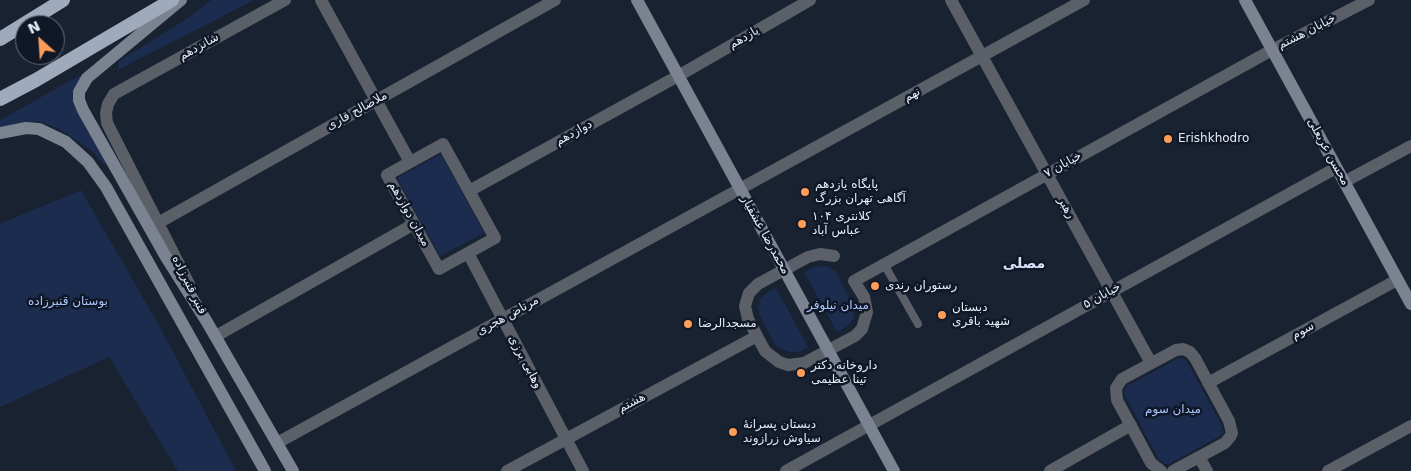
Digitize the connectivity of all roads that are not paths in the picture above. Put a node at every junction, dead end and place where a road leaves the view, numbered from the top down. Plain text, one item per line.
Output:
1 (63, 0) edge
2 (172, 0) edge
3 (181, 0) edge
4 (285, 0) edge
5 (320, 0) edge
6 (556, 0) edge
7 (636, 0) edge
8 (810, 0) edge
9 (951, 0) edge
10 (1084, 0) edge
11 (1245, 0) edge
12 (1369, 0) edge
13 (0, 40) edge
14 (1272, 50) junction
15 (982, 56) junction
16 (678, 76) junction
17 (114, 94) joint
18 (0, 99) edge
19 (376, 100) junction
20 (0, 133) edge
21 (1411, 146) edge
22 (410, 162) junction
23 (1336, 168) junction
24 (1047, 174) junction
25 (1344, 182) junction
26 (740, 189) junction
27 (469, 191) junction
28 (158, 223) junction
29 (414, 224) junction
30 (468, 253) junction
31 (834, 256) dead end
32 (884, 264) junction
33 (784, 270) junction
34 (1404, 285) edge
35 (1112, 291) junction
36 (1411, 304) edge
37 (503, 319) junction
38 (207, 322) junction
39 (918, 324) dead end
40 (216, 336) junction
41 (757, 336) junction
42 (828, 351) junction
43 (1151, 364) junction
44 (1208, 383) junction
45 (868, 425) junction
46 (1131, 425) junction
47 (1411, 426) edge
48 (566, 439) junction
49 (277, 443) junction
50 (1200, 457) junction
51 (266, 471) edge
52 (292, 471) edge
53 (507, 471) edge
54 (583, 471) edge
55 (786, 471) edge
56 (894, 471) edge
57 (1050, 471) edge
58 (1161, 471) edge
59 (1173, 471) edge
60 (1207, 471) edge
61 (1328, 471) edge

1 - 13 highway
2 - 18 highway
3 - 38 main road
4 - 17 street, شانزدهم
5 - 19 street
6 - 19 street, ملاصالح قاری
7 - 16 main road, محمدرضا عشقیار
8 - 16 street, یازدهم
9 - 15 street, رهبر
10 - 15 street, نهم
11 - 14 main road, محسن عربعلی
12 - 14 street, خیابان هشتم
14 - 23 main road, محسن عربعلی
14 - 24 street, خیابان ۷
15 - 24 street, رهبر
15 - 26 street, نهم
16 - 26 main road, محمدرضا عشقیار
16 - 27 street, دوازدهم
17 - 28 street, قنبر قنبرزاده
19 - 22 street
19 - 28 street, ملاصالح قاری
20 - 51 main road, قنبر قنبرزاده
21 - 25 street
22 - 27 street, میدان دوازدهم
22 - 29 street, میدان دوازدهم
23 - 25 main road, محسن عربعلی
23 - 35 street, خیابان ۵
24 - 32 street, خیابان ۷
24 - 35 street, رهبر
25 - 34 main road, محسن عربعلی
26 - 33 main road, محمدرضا عشقیار
26 - 37 street, مرتاض هجری
27 - 30 street, میدان دوازدهم
28 - 38 street, قنبر قنبرزاده
29 - 30 street, میدان دوازدهم
29 - 40 street
30 - 37 street, وهابی برزی
31 - 33 street
32 - 39 lane
32 - 42 street, خیابان ۷
33 - 41 street
33 - 42 main road, محمدرضا عشقیار
34 - 36 main road, محسن عربعلی
34 - 44 street, سوم
35 - 43 street, رهبر
35 - 45 street, خیابان ۵
37 - 48 street, وهابی برزی
37 - 49 street, مرتاض هجری
38 - 40 main road, قنبر قنبرزاده
40 - 49 main road, قنبر قنبرزاده
41 - 42 street
41 - 48 street, هشتم
42 - 45 main road, محمدرضا عشقیار
43 - 44 street
43 - 46 street
44 - 50 street
45 - 55 street, خیابان ۵
45 - 56 main road, محمدرضا عشقیار
46 - 57 street
46 - 58 street
47 - 61 street
48 - 53 street, هشتم
48 - 54 street, وهابی برزی
49 - 52 main road, قنبر قنبرزاده
50 - 59 street
50 - 60 street

